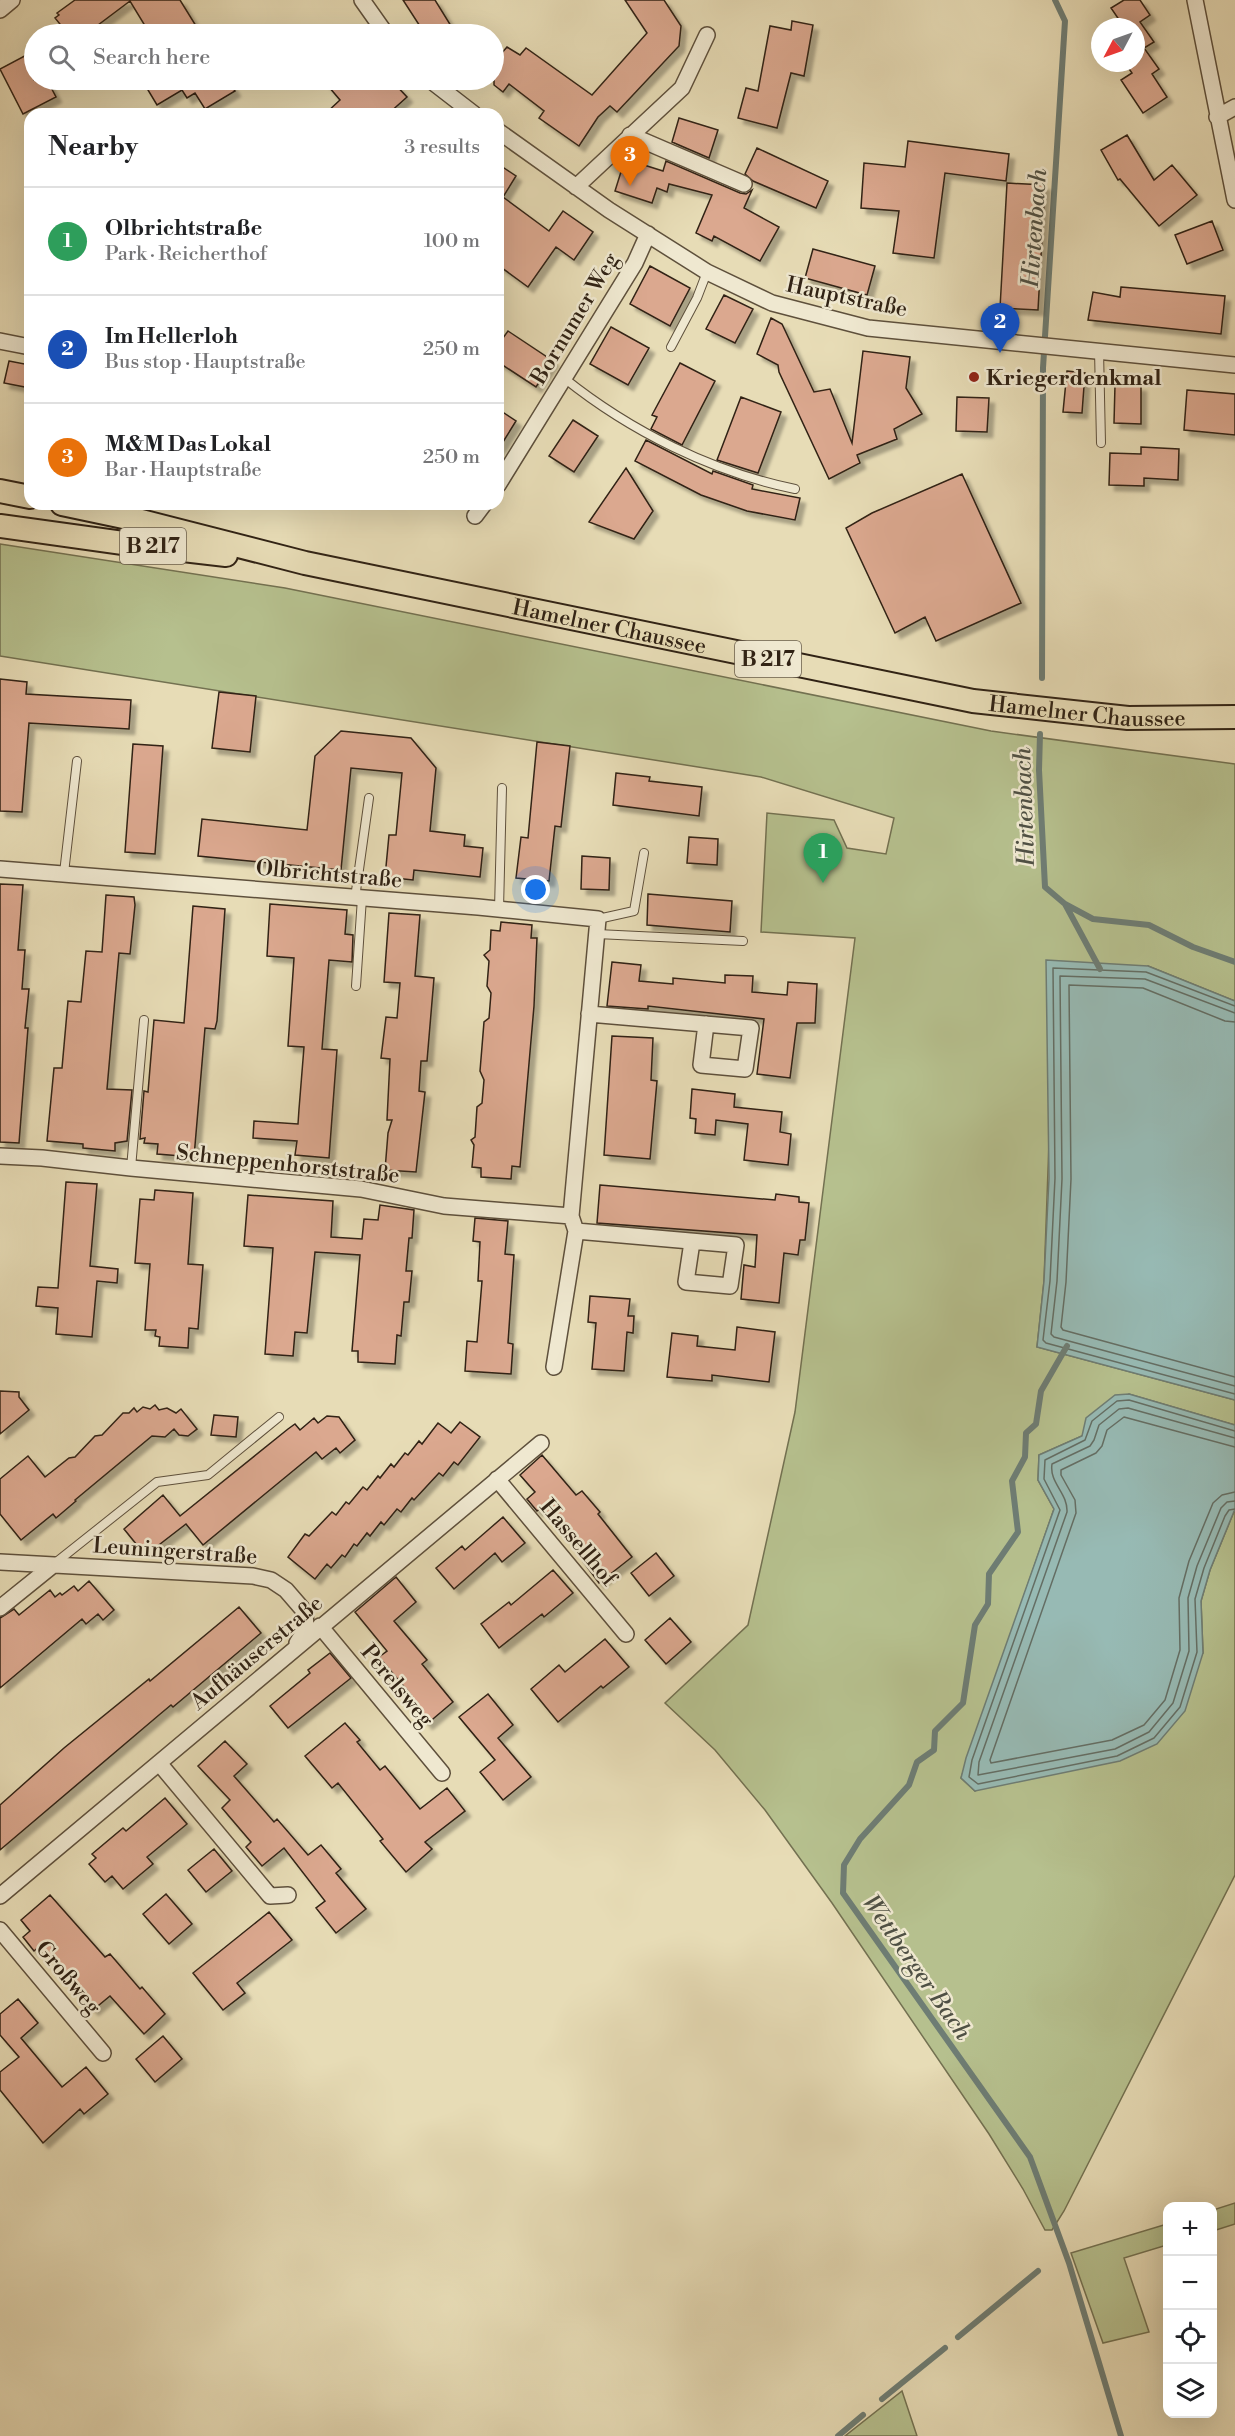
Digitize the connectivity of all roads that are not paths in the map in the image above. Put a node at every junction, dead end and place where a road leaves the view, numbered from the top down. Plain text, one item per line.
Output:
1 (12, 0) edge
2 (362, 0) edge
3 (1195, 0) edge
4 (0, 9) edge
5 (379, 24) edge
6 (707, 35) dead end
7 (443, 90) edge
8 (1235, 107) edge
9 (466, 108) edge
10 (1217, 117) junction
11 (504, 135) edge
12 (630, 135) junction
13 (744, 184) dead end
14 (576, 187) junction
15 (1235, 200) edge
16 (648, 234) junction
17 (707, 272) junction
18 (0, 341) edge
19 (24, 346) edge
20 (670, 347) dead end
21 (1099, 350) junction
22 (1235, 365) edge
23 (564, 378) junction
24 (1101, 443) dead end
25 (504, 475) edge
26 (795, 489) dead end
27 (0, 491) edge
28 (24, 497) edge
29 (90, 510) edge
30 (0, 526) edge
31 (306, 563) junction
32 (1235, 717) edge
33 (77, 761) dead end
34 (502, 788) dead end
35 (369, 798) dead end
36 (644, 853) dead end
37 (0, 868) edge
38 (64, 873) junction
39 (359, 898) junction
40 (499, 909) junction
41 (598, 927) junction
42 (743, 941) dead end
43 (356, 987) dead end
44 (589, 1014) junction
45 (144, 1020) dead end
46 (706, 1024) dead end
47 (0, 1156) edge
48 (131, 1168) junction
49 (573, 1224) junction
50 (692, 1242) dead end
51 (554, 1367) dead end
52 (279, 1417) dead end
53 (541, 1443) dead end
54 (497, 1479) junction
55 (0, 1562) edge
56 (52, 1566) junction
57 (0, 1608) edge
58 (320, 1626) junction
59 (626, 1634) dead end
60 (288, 1655) junction
61 (159, 1763) junction
62 (442, 1773) dead end
63 (288, 1895) dead end
64 (0, 1896) edge
65 (0, 1930) edge
66 (103, 2053) dead end

1 - 4 street
2 - 5 street
3 - 10 street
6 - 12 street
7 - 9 street
8 - 10 street
10 - 15 street
11 - 14 street, Hauptstraße
12 - 13 street
12 - 14 street
14 - 16 street, Hauptstraße
16 - 17 street, Hauptstraße
16 - 23 street, Bornumer Weg
17 - 20 lane
17 - 21 street, Hauptstraße
18 - 19 street
21 - 22 street, Hauptstraße
21 - 24 lane
23 - 25 street, Bornumer Weg
23 - 26 lane
27 - 28 main road
29 - 31 main road, Hamelner Chaussee / B 217
30 - 31 main road, Hamelner Chaussee / B 217
31 - 32 main road, Hamelner Chaussee / B 217
33 - 38 lane
34 - 40 lane
35 - 39 lane
36 - 41 lane
37 - 38 street, Olbrichtstraße
38 - 39 street, Olbrichtstraße
39 - 40 street, Olbrichtstraße
39 - 43 lane
40 - 41 street, Olbrichtstraße
41 - 42 lane
41 - 44 street
44 - 46 street
44 - 49 street
45 - 48 lane
47 - 48 street, Schneppenhorststraße
48 - 49 street, Schneppenhorststraße
49 - 50 street, Schneppenhorststraße
49 - 51 street
52 - 56 lane, Leuningerstraße
53 - 54 street, Aufhäuserstraße
54 - 58 street, Aufhäuserstraße
54 - 59 street, Hassellhof
55 - 56 street, Leuningerstraße
56 - 57 street
56 - 60 street, Leuningerstraße
58 - 60 street, Aufhäuserstraße
58 - 62 street, Perelsweg
60 - 61 street, Aufhäuserstraße
61 - 63 street
61 - 64 street, Aufhäuserstraße
65 - 66 street, Großweg

